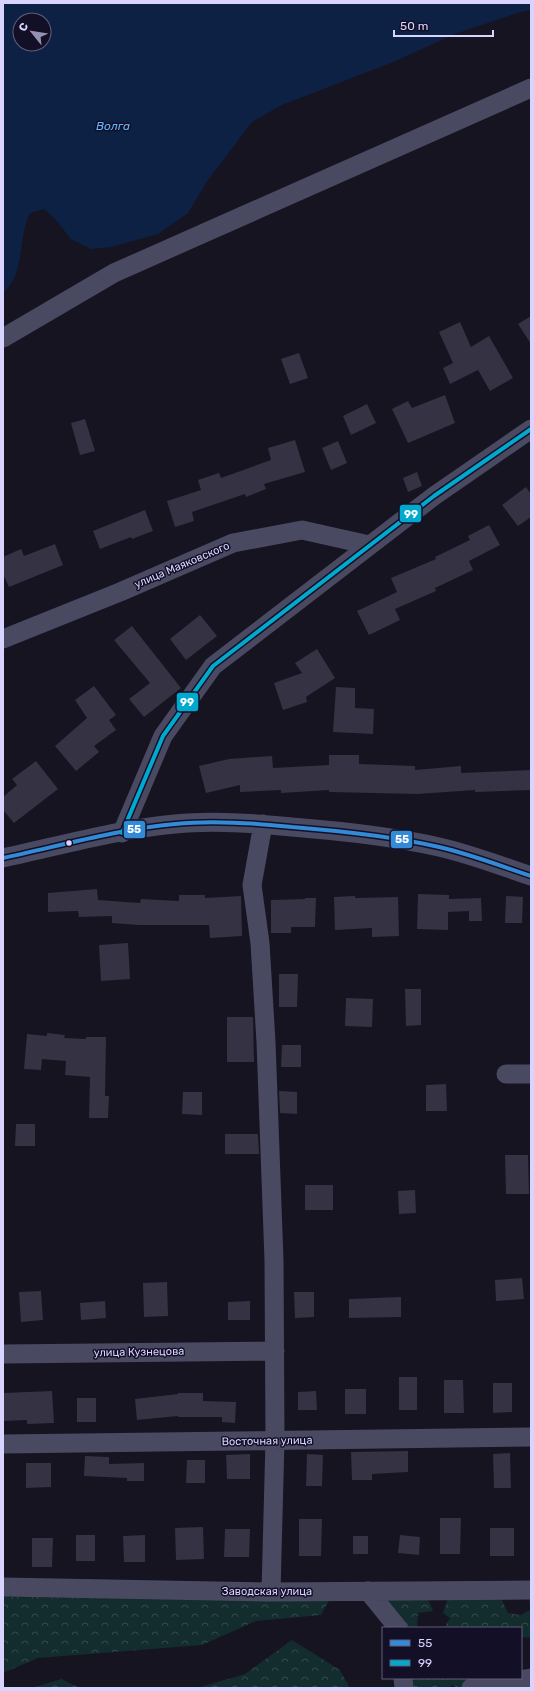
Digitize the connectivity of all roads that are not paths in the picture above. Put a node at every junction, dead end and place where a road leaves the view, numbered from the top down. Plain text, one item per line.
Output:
1 (531, 88) edge
2 (3, 338) edge
3 (531, 429) edge
4 (369, 545) junction
5 (3, 639) edge
6 (263, 824) junction
7 (122, 833) junction
8 (3, 858) edge
9 (531, 876) edge
10 (506, 1074) dead end
11 (531, 1074) edge
12 (275, 1351) junction
13 (3, 1354) edge
14 (531, 1437) edge
15 (275, 1440) junction
16 (3, 1444) edge
17 (3, 1587) edge
18 (531, 1590) edge
19 (368, 1591) junction
20 (271, 1592) junction
21 (397, 1627) edge
22 (531, 1678) edge
23 (471, 1688) edge

1 - 2 street
3 - 4 street
4 - 5 street, улица Маяковского
4 - 7 street
6 - 7 street
6 - 9 street
6 - 12 street
7 - 8 street
10 - 11 street
12 - 13 street, улица Кузнецова
12 - 15 street
14 - 15 street, Восточная улица
15 - 16 street, Восточная улица
15 - 20 street
17 - 20 street, Заводская улица
18 - 19 street, Заводская улица
19 - 20 street, Заводская улица
19 - 21 street
22 - 23 street

